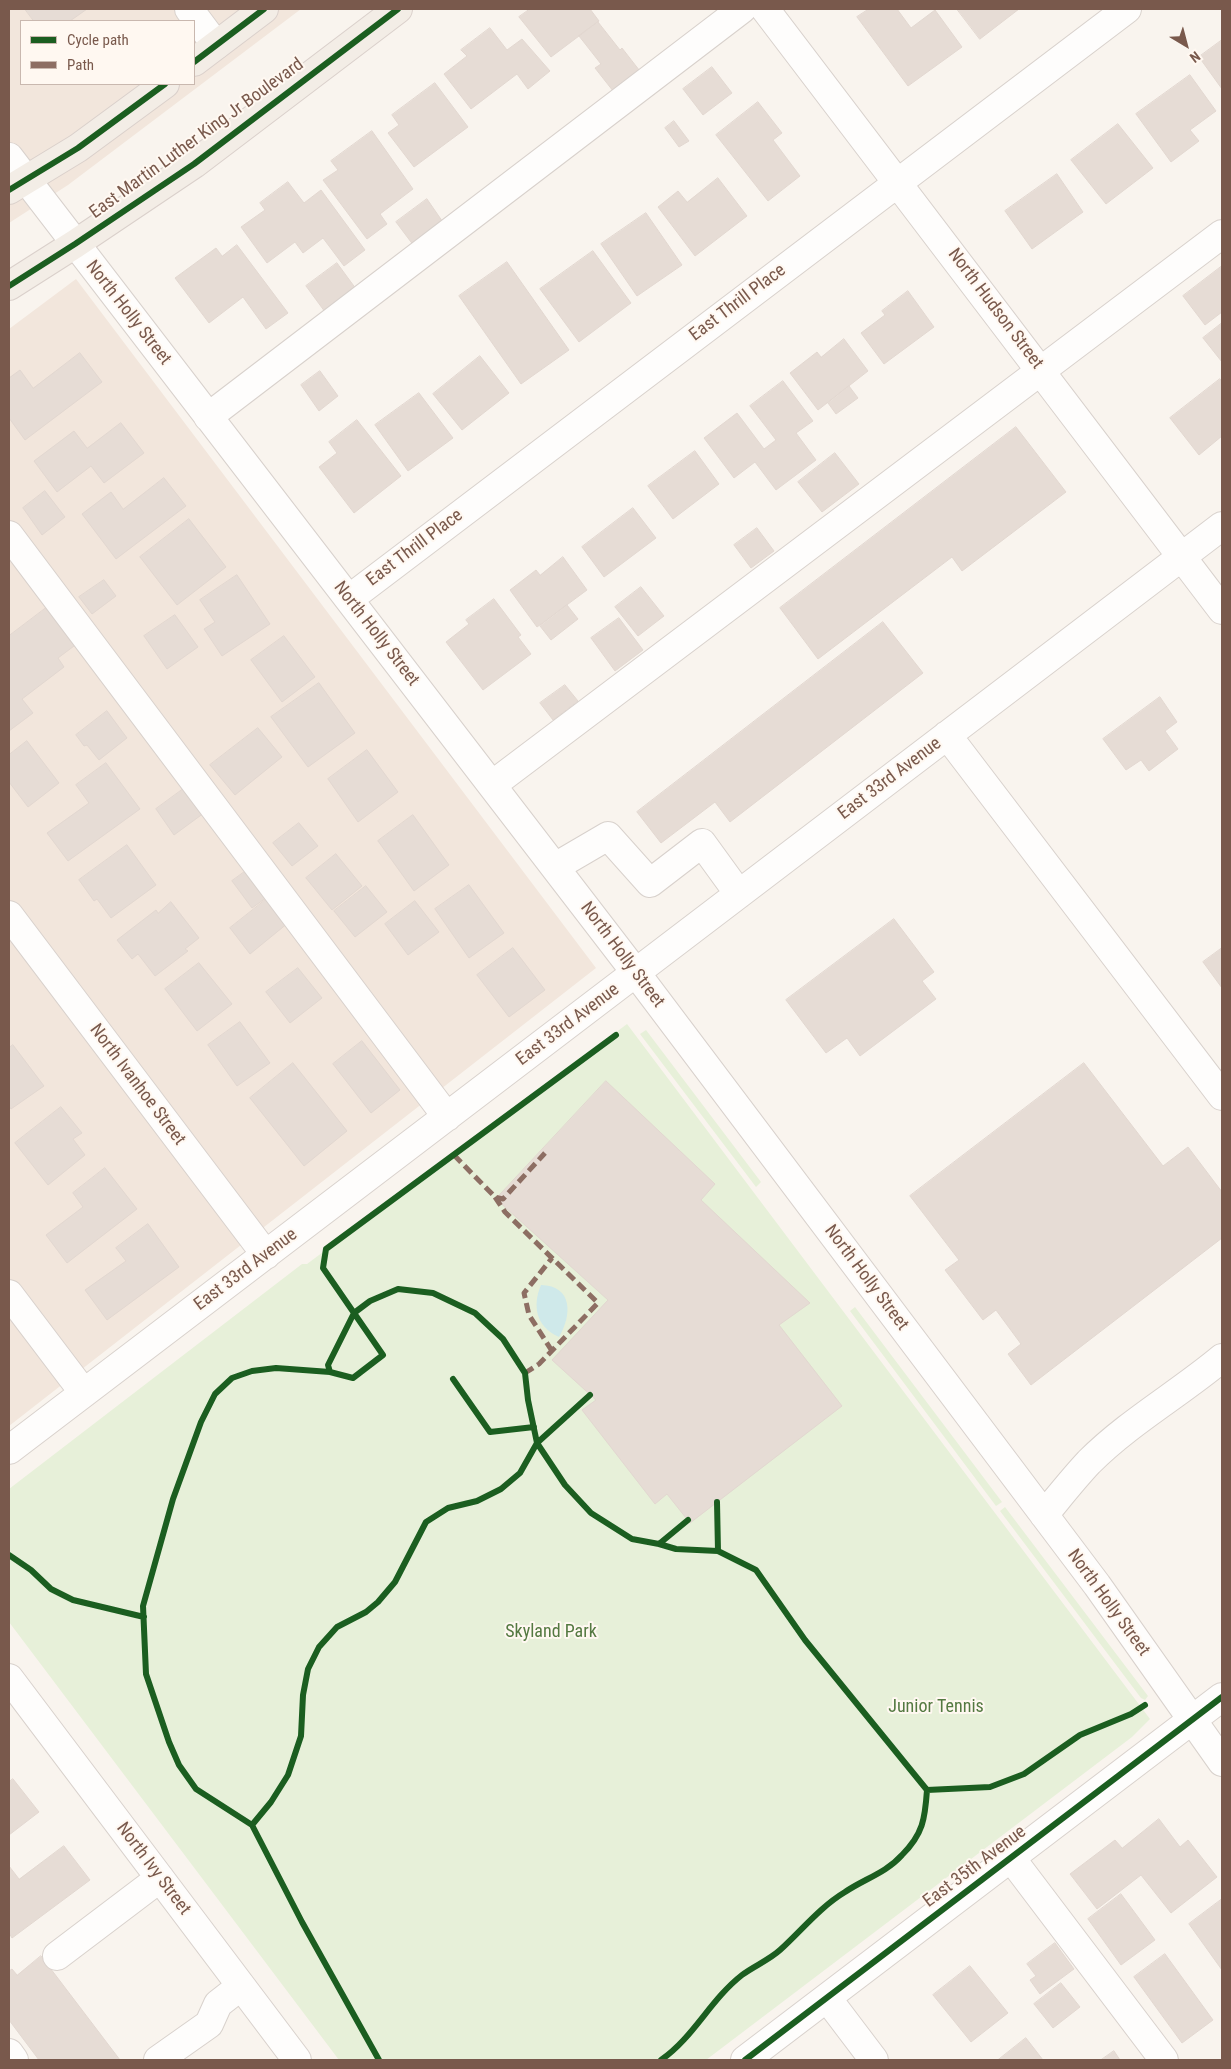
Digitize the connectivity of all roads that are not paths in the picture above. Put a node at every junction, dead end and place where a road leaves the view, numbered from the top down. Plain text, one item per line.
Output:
1 (189, 9) edge
2 (264, 9) edge
3 (398, 9) edge
4 (742, 9) edge
5 (765, 9) edge
6 (1128, 9) edge
7 (216, 45) junction
8 (195, 61) edge
9 (165, 85) edge
10 (9, 157) edge
11 (898, 182) junction
12 (17, 185) edge
13 (1222, 234) edge
14 (75, 244) junction
15 (9, 286) edge
16 (1042, 371) junction
17 (208, 417) junction
18 (1222, 526) edge
19 (9, 535) edge
20 (1182, 556) junction
21 (349, 599) junction
22 (1222, 610) edge
23 (947, 735) junction
24 (492, 785) junction
25 (555, 867) junction
26 (738, 894) junction
27 (9, 914) edge
28 (636, 972) junction
29 (1222, 1096) edge
30 (447, 1117) junction
31 (266, 1254) junction
32 (9, 1294) edge
33 (1222, 1358) edge
34 (84, 1393) junction
35 (9, 1450) edge
36 (1044, 1515) junction
37 (9, 1678) edge
38 (1222, 1698) edge
39 (1191, 1721) junction
40 (1222, 1762) edge
41 (1011, 1858) junction
42 (160, 1878) junction
43 (57, 1956) dead end
44 (241, 1986) junction
45 (827, 1998) junction
46 (9, 2053) edge
47 (14, 2060) edge
48 (158, 2060) edge
49 (297, 2060) edge
50 (746, 2060) edge
51 (874, 2060) edge
52 (1164, 2060) edge

1 - 7 street
2 - 7 main road
3 - 14 main road, East Martin Luther King Jr Boulevard
4 - 17 street
5 - 11 street, North Hudson Street
6 - 11 street, East Thrill Place
7 - 8 main road
9 - 12 main road
10 - 12 street, North Holly Street
11 - 16 street, North Hudson Street
11 - 21 street, East Thrill Place
12 - 14 street, North Holly Street
13 - 16 street
14 - 15 main road, East Martin Luther King Jr Boulevard
14 - 17 street, North Holly Street
16 - 20 street, North Hudson Street
16 - 24 street
17 - 21 street, North Holly Street
18 - 20 street, East 33rd Avenue
19 - 30 street
20 - 22 street, North Hudson Street
20 - 23 street, East 33rd Avenue
21 - 24 street, North Holly Street
23 - 26 street, East 33rd Avenue
23 - 29 street
24 - 25 street, North Holly Street
25 - 26 street
25 - 28 street, North Holly Street
26 - 28 street, East 33rd Avenue
27 - 31 street, North Ivanhoe Street
28 - 30 street, East 33rd Avenue
28 - 36 street, North Holly Street
30 - 31 street, East 33rd Avenue
31 - 34 street, East 33rd Avenue
32 - 34 street
33 - 36 street
34 - 35 street, East 33rd Avenue
36 - 39 street, North Holly Street
37 - 42 street, North Ivy Street
38 - 39 street, East 35th Avenue
39 - 40 street, North Holly Street
39 - 41 street, East 35th Avenue
41 - 45 street, East 35th Avenue
41 - 52 street
42 - 43 street
42 - 44 street, North Ivy Street
44 - 48 street
44 - 49 street, North Ivy Street
45 - 50 street, East 35th Avenue
45 - 51 street
46 - 47 street

